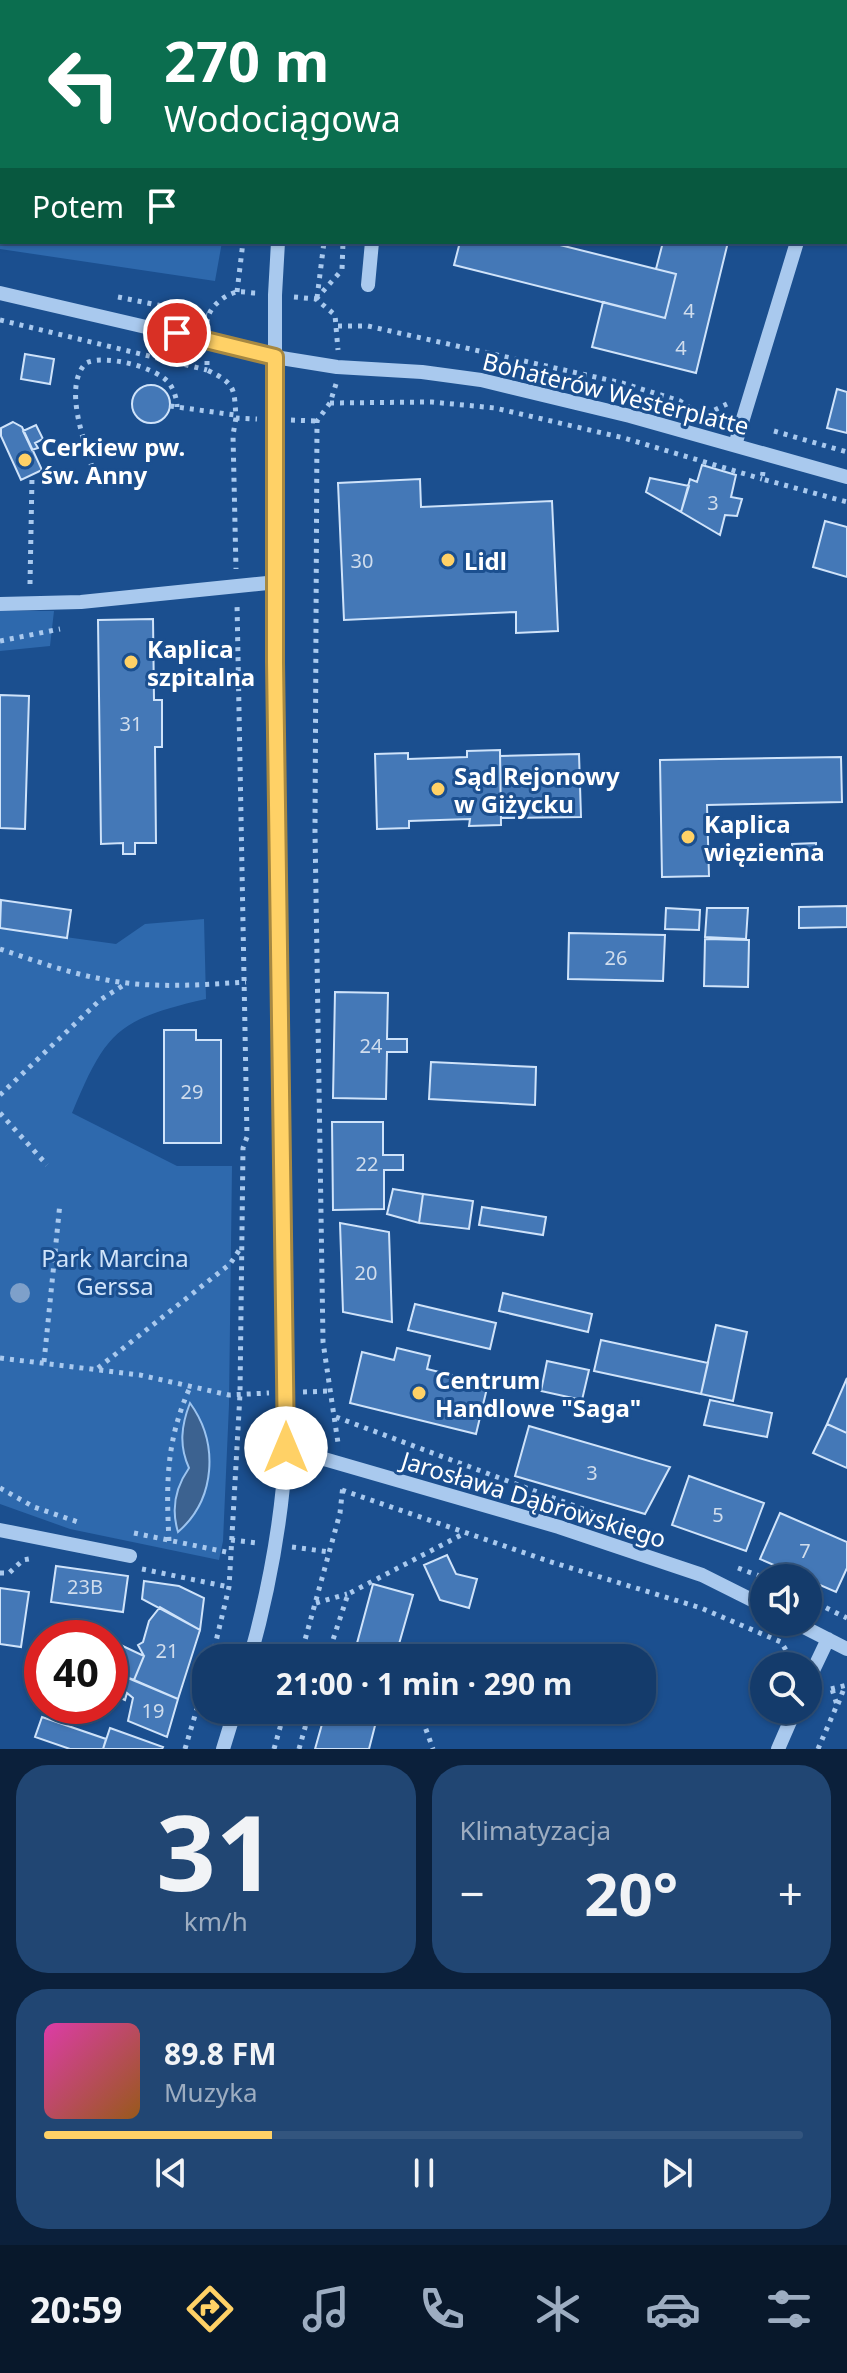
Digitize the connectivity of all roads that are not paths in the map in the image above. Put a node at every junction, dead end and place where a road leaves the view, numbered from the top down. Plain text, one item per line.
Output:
1 (278, 244) edge
2 (372, 244) edge
3 (796, 244) edge
4 (368, 285) dead end
5 (0, 293) edge
6 (275, 357) junction
7 (735, 445) junction
8 (847, 477) edge
9 (277, 582) junction
10 (0, 604) edge
11 (286, 1448) junction
12 (0, 1530) edge
13 (137, 1557) road end
14 (750, 1599) edge
15 (822, 1636) edge
16 (828, 1639) junction
17 (254, 1644) edge
18 (847, 1649) edge
19 (822, 1652) edge
20 (231, 1724) edge
21 (789, 1724) edge
22 (223, 1749) edge
23 (778, 1749) edge

1 - 6 street
2 - 4 street
3 - 7 street
5 - 6 street, Bohaterów Westerplatte
6 - 7 street, Bohaterów Westerplatte
6 - 9 street
7 - 8 street, Bohaterów Westerplatte
9 - 10 street
9 - 11 street
11 - 14 street, Jarosława Dąbrowskiego
11 - 17 street
12 - 13 street
15 - 16 street
16 - 18 street
16 - 19 street
20 - 22 street
21 - 23 street

